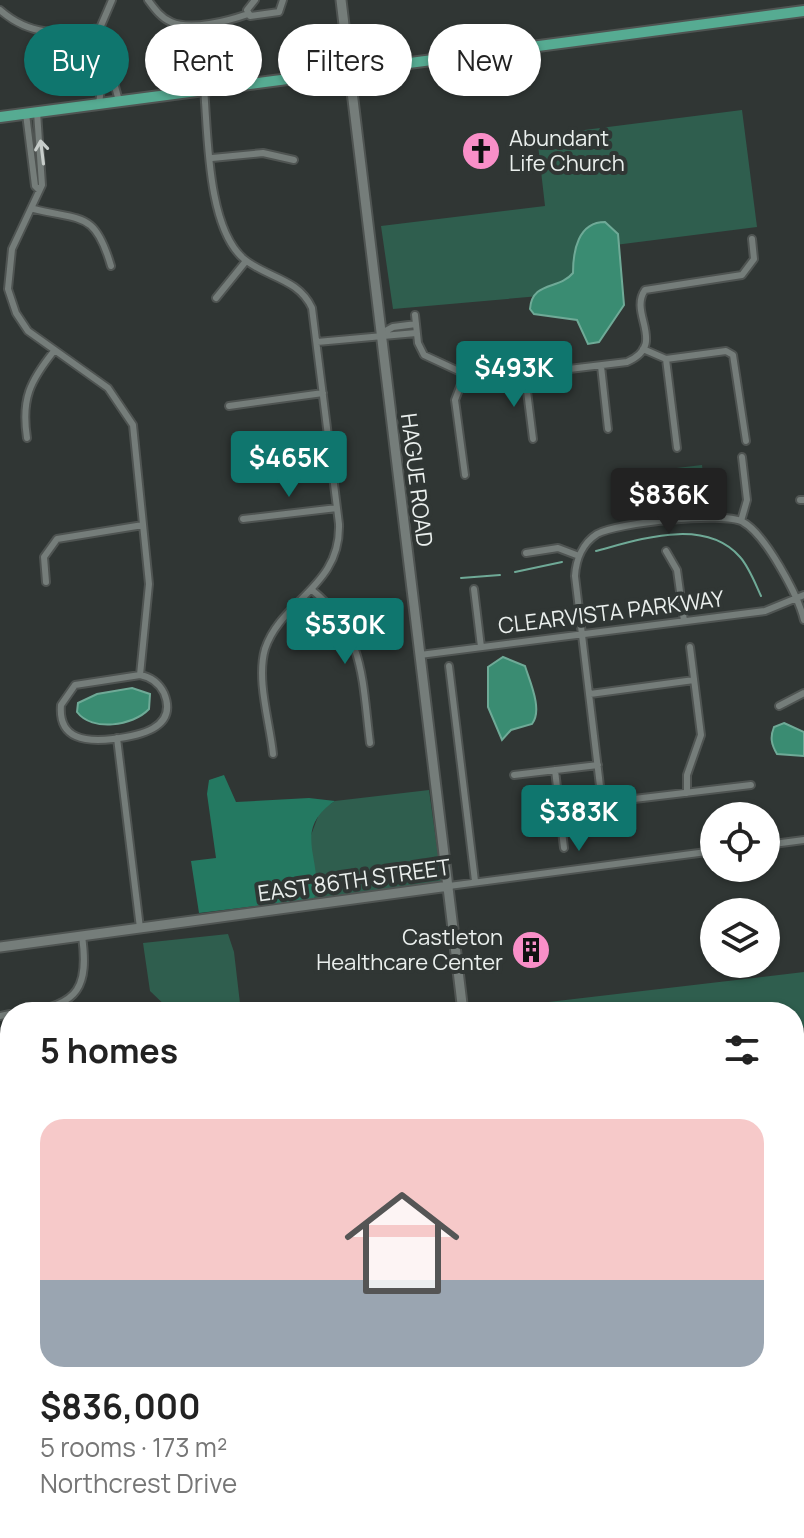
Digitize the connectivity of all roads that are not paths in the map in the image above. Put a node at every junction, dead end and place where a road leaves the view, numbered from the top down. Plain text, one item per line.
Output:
1 (112, 0) edge
2 (148, 0) edge
3 (255, 0) edge
4 (283, 0) edge
5 (341, 0) edge
6 (804, 11) edge
7 (248, 14) junction
8 (2, 15) edge
9 (102, 24) edge
10 (344, 24) edge
11 (24, 27) edge
12 (412, 61) edge
13 (100, 96) edge
14 (118, 96) edge
15 (152, 96) edge
16 (205, 96) edge
17 (352, 96) edge
18 (119, 101) junction
19 (99, 104) junction
20 (32, 113) junction
21 (0, 117) edge
22 (212, 158) junction
23 (294, 160) dead end
24 (34, 209) junction
25 (752, 239) dead end
26 (246, 261) junction
27 (111, 266) dead end
28 (216, 298) dead end
29 (415, 315) dead end
30 (416, 324) junction
31 (382, 333) junction
32 (416, 333) junction
33 (317, 342) junction
34 (643, 349) junction
35 (54, 351) junction
36 (666, 359) junction
37 (601, 366) junction
38 (465, 374) junction
39 (525, 375) junction
40 (323, 393) junction
41 (229, 406) dead end
42 (608, 429) dead end
43 (27, 438) dead end
44 (533, 439) dead end
45 (746, 441) dead end
46 (677, 448) dead end
47 (742, 457) dead end
48 (465, 475) dead end
49 (337, 508) junction
50 (243, 519) dead end
51 (741, 521) junction
52 (143, 525) junction
53 (666, 551) dead end
54 (526, 553) dead end
55 (579, 556) junction
56 (46, 582) dead end
57 (474, 589) dead end
58 (312, 590) junction
59 (804, 595) edge
60 (796, 600) junction
61 (804, 620) edge
62 (684, 621) junction
63 (583, 634) junction
64 (481, 647) junction
65 (690, 647) dead end
66 (420, 655) junction
67 (449, 666) dead end
68 (140, 675) junction
69 (694, 680) junction
70 (804, 693) edge
71 (590, 694) junction
72 (779, 706) dead end
73 (117, 738) junction
74 (370, 743) dead end
75 (273, 754) dead end
76 (598, 765) junction
77 (555, 770) junction
78 (514, 775) dead end
79 (751, 785) dead end
80 (687, 793) junction
81 (602, 803) junction
82 (559, 808) junction
83 (804, 840) edge
84 (780, 843) edge
85 (564, 848) dead end
86 (700, 853) edge
87 (475, 881) junction
88 (449, 886) junction
89 (140, 928) junction
90 (82, 936) junction
91 (0, 947) edge
92 (61, 1002) edge
93 (462, 1002) edge

1 - 9 street
2 - 7 street
3 - 7 street
4 - 7 street
5 - 10 street, HAGUE ROAD
6 - 12 main road
8 - 11 street
13 - 19 street
14 - 18 street
15 - 18 main road
16 - 22 street
17 - 31 street, HAGUE ROAD
18 - 19 main road
19 - 20 main road
20 - 21 main road
20 - 24 street
22 - 23 street
22 - 26 street
24 - 27 street
24 - 35 street
25 - 34 street
26 - 28 street
26 - 33 street
29 - 30 street
30 - 31 street
30 - 32 street
31 - 32 street
31 - 33 street
31 - 66 street, HAGUE ROAD
32 - 38 street
33 - 40 street
34 - 36 street
34 - 37 street
35 - 43 street
35 - 52 street
36 - 45 street
36 - 46 street
37 - 39 street
37 - 42 street
38 - 39 street
38 - 48 street
39 - 44 street
40 - 41 street
40 - 49 street
47 - 51 street
49 - 50 street
49 - 58 street
51 - 55 street
51 - 60 street
52 - 56 street
52 - 68 street
53 - 62 street
54 - 55 street
55 - 63 street
57 - 64 street
58 - 74 street
58 - 75 street
59 - 60 street, CLEARVISTA PARKWAY
60 - 61 street
60 - 62 street, CLEARVISTA PARKWAY
62 - 63 street, CLEARVISTA PARKWAY
63 - 64 street, CLEARVISTA PARKWAY
63 - 71 street
64 - 66 street, CLEARVISTA PARKWAY
65 - 69 street
66 - 88 street, HAGUE ROAD
67 - 87 street
68 - 73 street
68 - 73 street
69 - 71 street
69 - 80 street
70 - 72 street
71 - 76 street
73 - 89 street
76 - 77 street
76 - 81 street
77 - 78 street
77 - 82 street
79 - 80 street
80 - 81 street
81 - 82 street
82 - 85 street
83 - 84 street
86 - 87 street, EAST 86TH STREET
87 - 88 street, EAST 86TH STREET
88 - 89 street, EAST 86TH STREET
88 - 93 street, HAGUE ROAD
89 - 90 street, EAST 86TH STREET
90 - 91 street, EAST 86TH STREET
90 - 92 street

